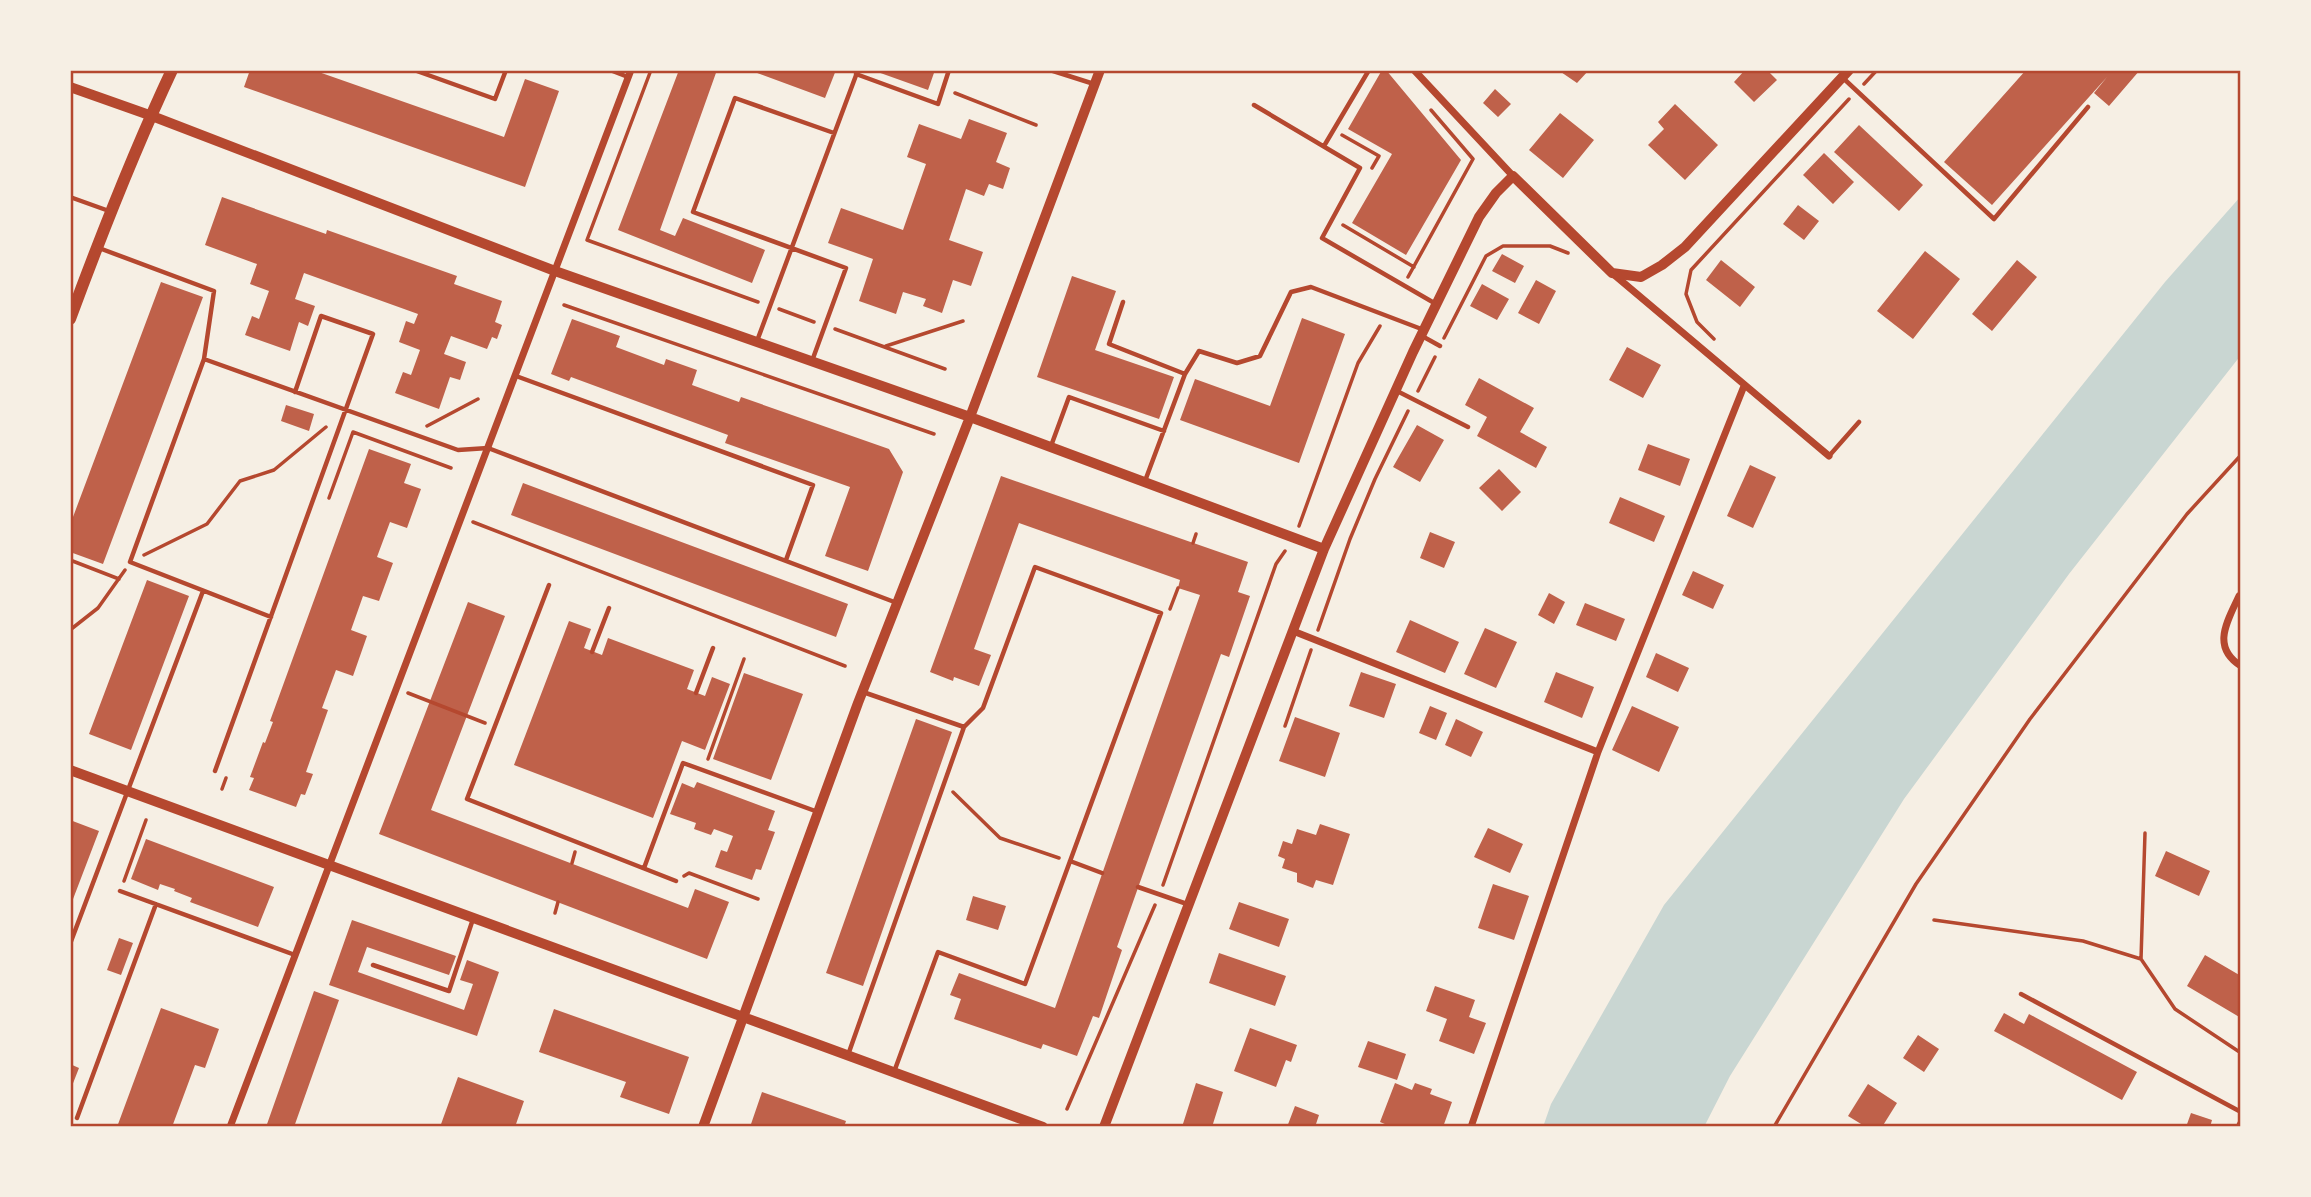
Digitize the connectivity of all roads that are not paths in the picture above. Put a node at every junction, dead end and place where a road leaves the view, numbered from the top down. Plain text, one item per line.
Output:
1 (173, 70) edge
2 (414, 70) edge
3 (506, 70) edge
4 (610, 70) edge
5 (949, 70) edge
6 (1050, 70) edge
7 (1100, 70) edge
8 (1369, 70) edge
9 (1414, 70) edge
10 (857, 72) edge
11 (629, 73) edge
12 (1846, 74) edge
13 (1094, 85) junction
14 (70, 87) edge
15 (1254, 105) dead end
16 (2088, 107) dead end
17 (152, 116) junction
18 (834, 133) junction
19 (1324, 146) junction
20 (1513, 176) junction
21 (70, 197) edge
22 (111, 212) junction
23 (96, 247) junction
24 (792, 248) junction
25 (555, 271) junction
26 (1612, 273) junction
27 (1123, 302) dead end
28 (1437, 304) junction
29 (70, 319) edge
30 (1422, 333) junction
31 (757, 342) junction
32 (1440, 346) road end
33 (204, 359) junction
34 (812, 362) junction
35 (1185, 374) junction
36 (515, 376) junction
37 (1744, 386) junction
38 (1396, 390) junction
39 (295, 392) junction
40 (346, 410) junction
41 (970, 417) junction
42 (1859, 422) dead end
43 (1468, 427) dead end
44 (1164, 431) junction
45 (1051, 447) junction
46 (488, 448) junction
47 (1829, 456) joint
48 (1145, 482) junction
49 (1324, 549) junction
50 (786, 561) junction
51 (549, 585) dead end
52 (203, 591) junction
53 (2239, 596) dead end
54 (897, 603) junction
55 (609, 608) dead end
56 (271, 617) junction
57 (1293, 631) junction
58 (713, 648) dead end
59 (592, 652) dead end
60 (2241, 666) edge
61 (862, 692) junction
62 (696, 693) dead end
63 (964, 727) junction
64 (1598, 752) junction
65 (70, 770) edge
66 (215, 771) dead end
67 (127, 792) junction
68 (819, 813) junction
69 (1070, 862) junction
70 (329, 866) junction
71 (644, 868) junction
72 (1102, 873) dead end
73 (676, 881) dead end
74 (1138, 887) dead end
75 (120, 891) road end
76 (156, 904) junction
77 (1189, 905) junction
78 (473, 919) junction
79 (70, 944) edge
80 (295, 955) junction
81 (373, 965) dead end
82 (2021, 994) dead end
83 (743, 1017) junction
84 (848, 1055) junction
85 (894, 1072) junction
86 (2241, 1112) edge
87 (77, 1118) dead end
88 (230, 1127) edge
89 (704, 1127) edge
90 (1043, 1127) edge
91 (1104, 1127) edge
92 (1471, 1127) edge

1 - 17 main road
2 - 3 lane
4 - 11 lane
5 - 10 lane
6 - 13 lane
7 - 13 street
8 - 19 lane
9 - 20 street
10 - 18 lane
11 - 25 street
12 - 16 lane
12 - 26 street
13 - 41 street
14 - 17 street
15 - 19 lane
17 - 22 main road
17 - 25 street
18 - 24 lane
18 - 24 lane
19 - 28 lane
20 - 26 street
20 - 28 street
21 - 22 lane
22 - 23 main road
23 - 29 main road
23 - 33 lane
24 - 31 lane
24 - 34 lane
25 - 31 street
25 - 36 street
26 - 37 street
27 - 35 lane
28 - 30 street
30 - 32 lane
30 - 35 lane
30 - 38 street
31 - 34 street
33 - 39 lane
33 - 52 lane
34 - 41 street
35 - 44 lane
36 - 46 street
36 - 50 lane
37 - 47 street
37 - 64 street
38 - 43 lane
38 - 49 street
39 - 40 lane
39 - 40 lane
40 - 46 lane
40 - 56 lane
41 - 45 street
41 - 54 street
42 - 47 lane
44 - 45 lane
44 - 48 lane
45 - 48 street
46 - 50 lane
46 - 70 street
48 - 49 street
49 - 57 street
50 - 54 lane
51 - 71 lane
52 - 56 lane
52 - 67 lane
53 - 60 street
54 - 61 street
55 - 59 lane
56 - 66 lane
57 - 64 street
57 - 77 street
58 - 62 lane
61 - 63 lane
61 - 68 street
63 - 69 lane
63 - 84 lane
64 - 92 street
65 - 67 street
67 - 70 street
67 - 79 lane
68 - 71 lane
68 - 83 street
69 - 72 lane
69 - 85 lane
70 - 78 street
70 - 80 street
71 - 73 lane
74 - 77 lane
75 - 76 lane
76 - 80 lane
76 - 87 lane
77 - 91 street
78 - 81 lane
78 - 83 street
80 - 88 street
82 - 86 lane
83 - 84 street
83 - 89 street
84 - 85 street
85 - 90 street

